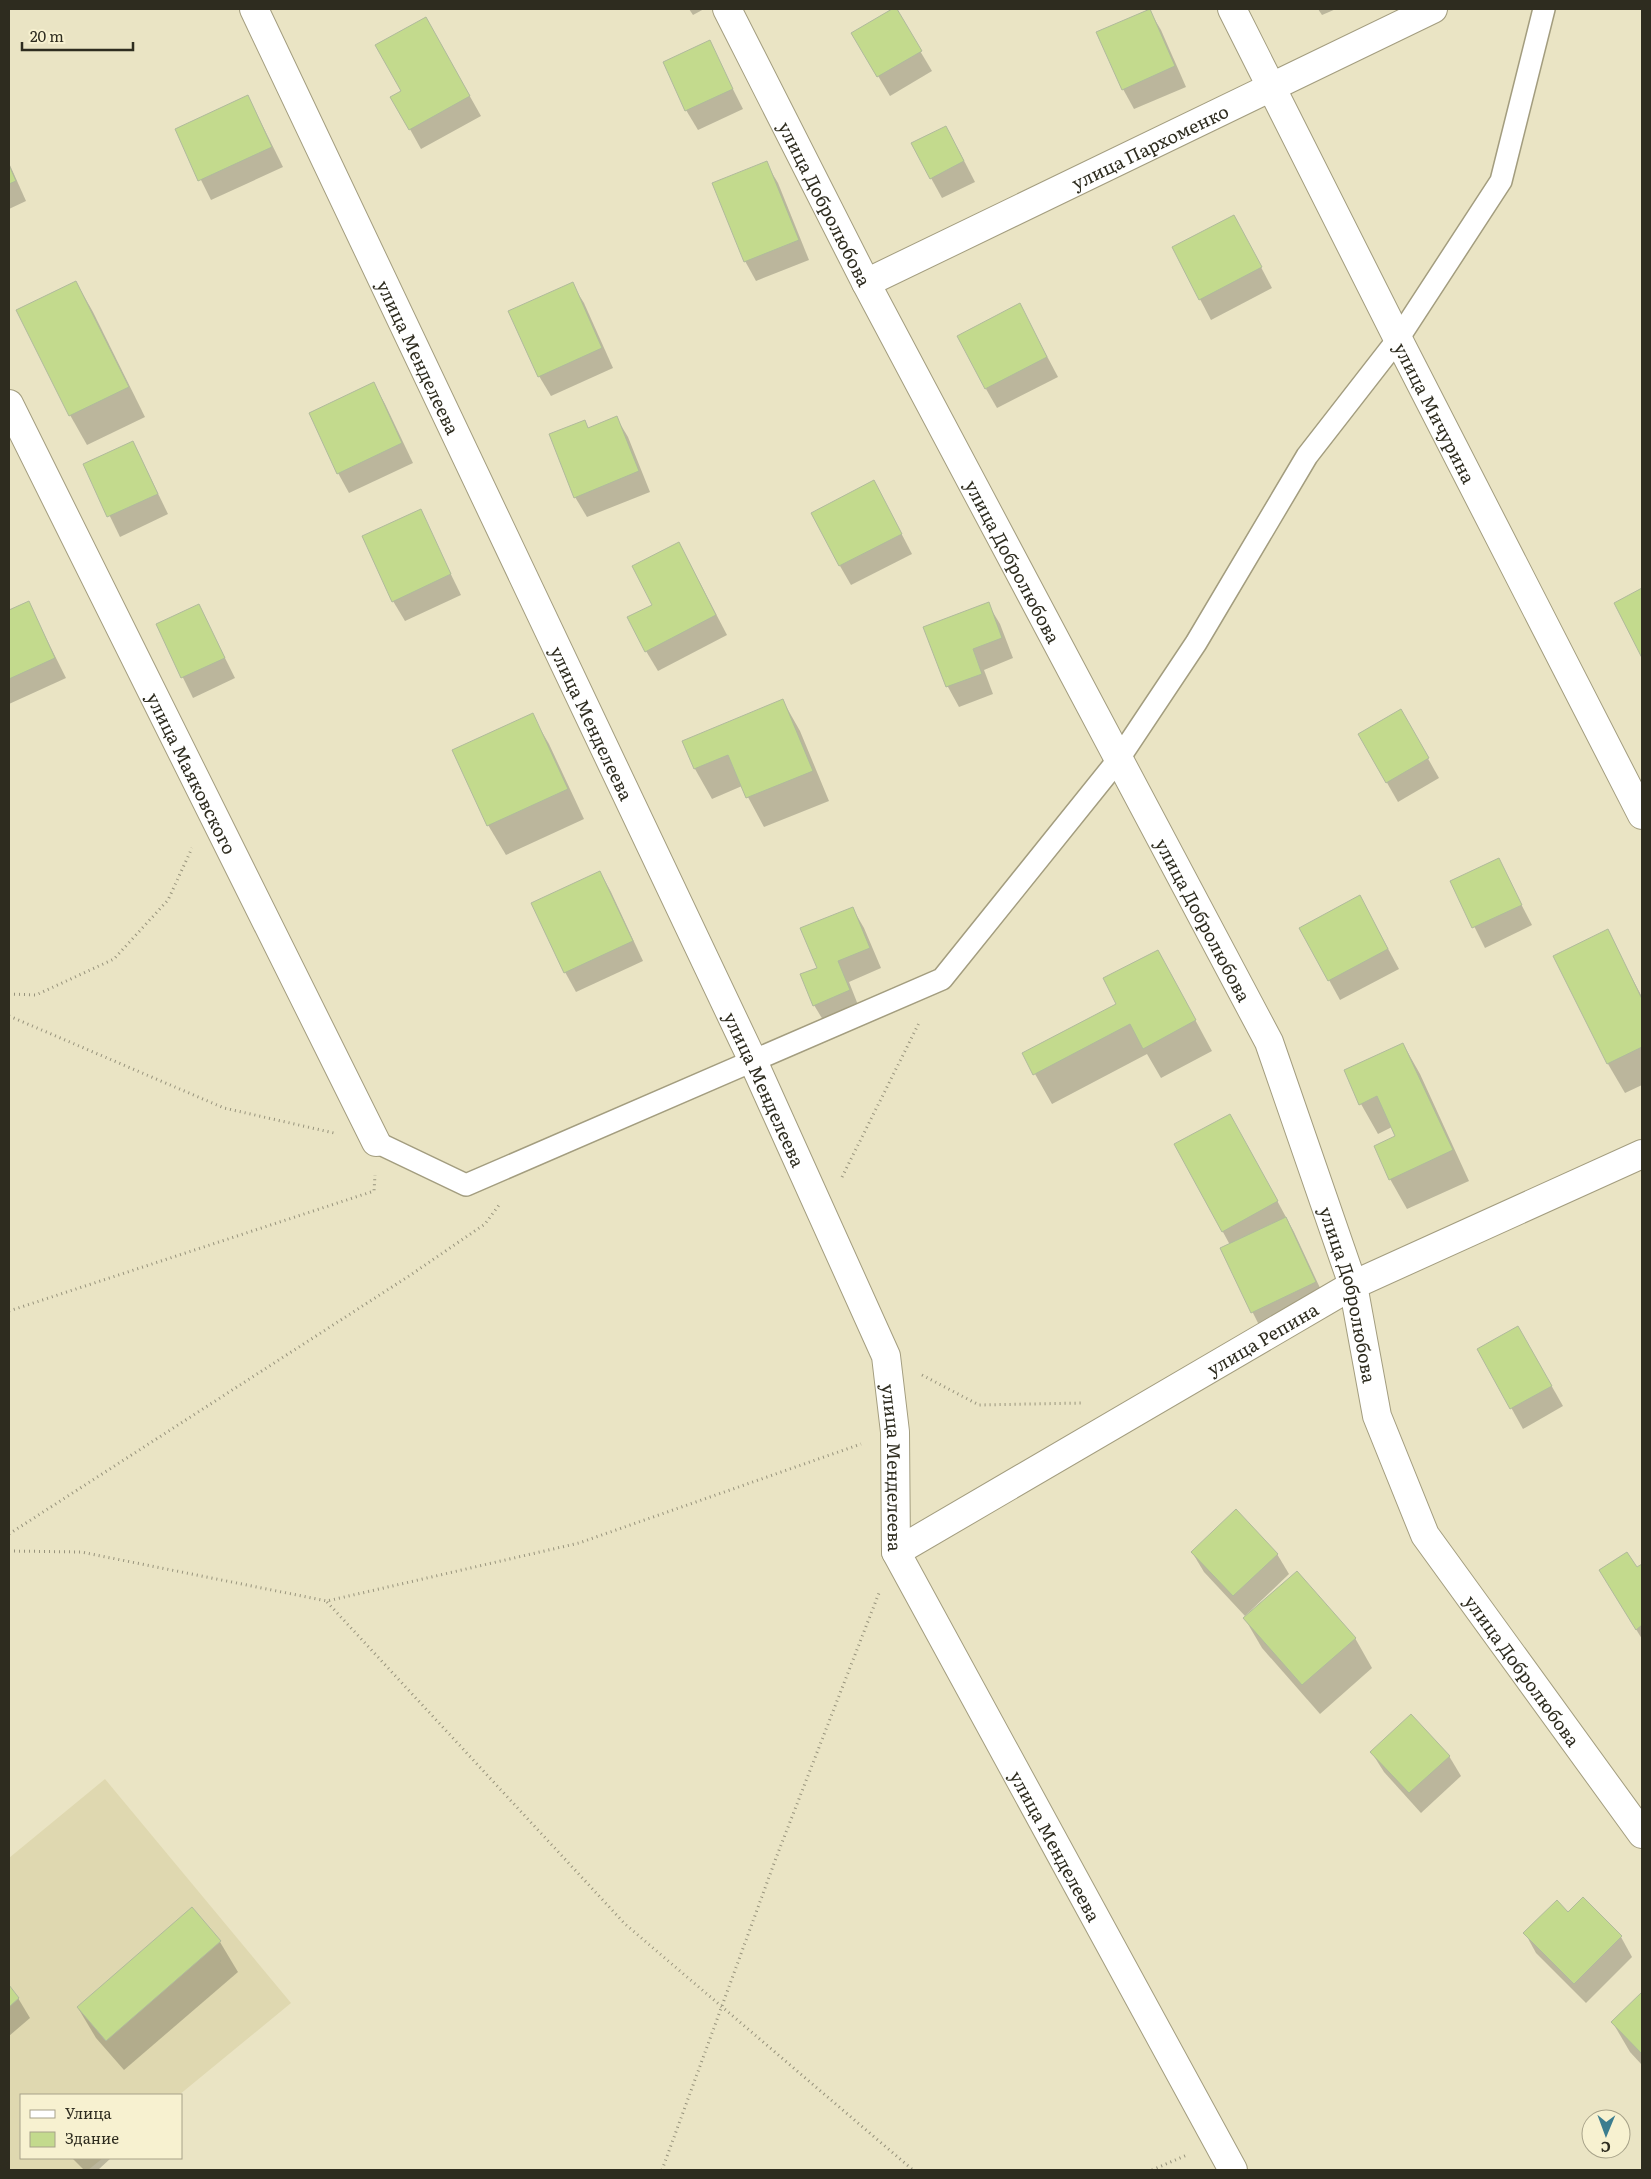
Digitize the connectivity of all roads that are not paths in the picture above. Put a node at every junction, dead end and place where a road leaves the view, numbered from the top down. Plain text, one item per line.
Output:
1 (254, 9) edge
2 (727, 9) edge
3 (1232, 9) edge
4 (1433, 9) edge
5 (1544, 9) edge
6 (1271, 87) junction
7 (866, 283) junction
8 (1398, 339) junction
9 (9, 404) edge
10 (1118, 760) junction
11 (1642, 815) edge
12 (753, 1060) junction
13 (376, 1142) joint
14 (1642, 1154) edge
15 (1353, 1285) junction
16 (896, 1552) junction
17 (1642, 1834) edge
18 (1233, 2170) edge

1 - 12 street, улица Менделеева
2 - 7 street, улица Добролюбова
3 - 6 street, улица Мичурина
4 - 6 street, улица Пархоменко
5 - 8 lane
6 - 7 street, улица Пархоменко
6 - 8 street, улица Мичурина
7 - 10 street, улица Добролюбова
8 - 10 lane
8 - 11 street, улица Мичурина
9 - 13 street, улица Маяковского
10 - 12 lane
10 - 15 street, улица Добролюбова
12 - 13 lane
12 - 16 street, улица Менделеева
14 - 15 street, улица Репина
15 - 16 street, улица Репина
15 - 17 street, улица Добролюбова
16 - 18 street, улица Менделеева

